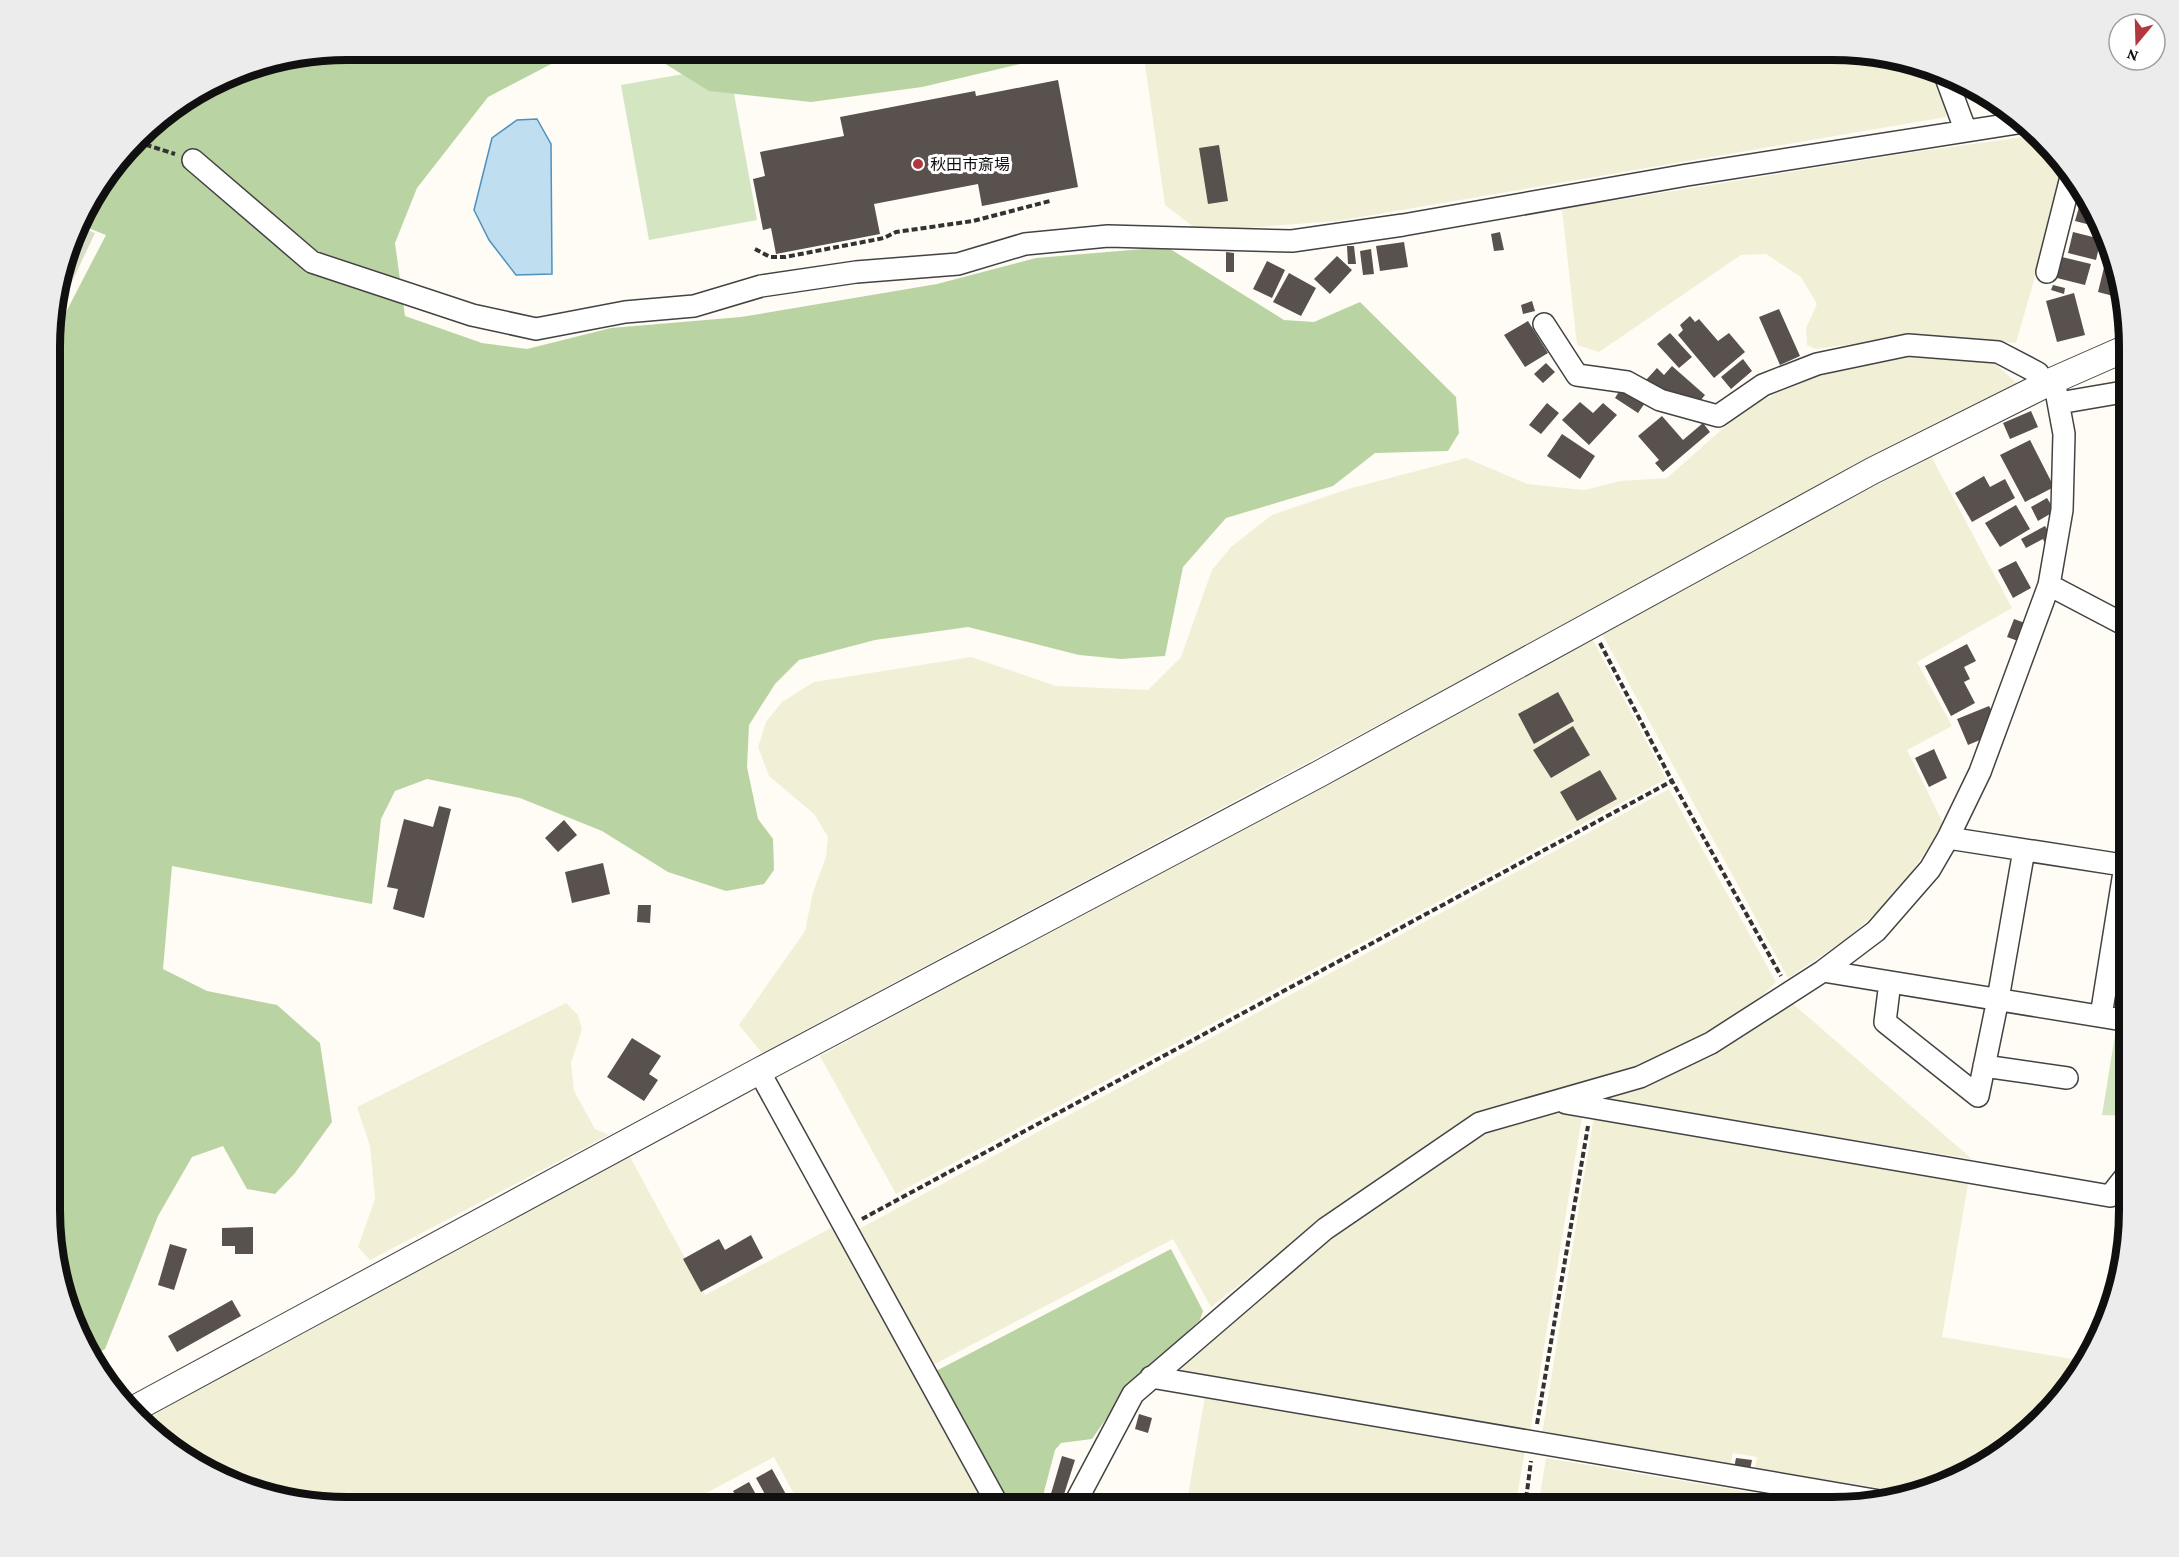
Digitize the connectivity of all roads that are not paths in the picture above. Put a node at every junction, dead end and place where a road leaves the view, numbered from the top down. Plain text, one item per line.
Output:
1 (1949, 85) edge
2 (2012, 123) edge
3 (1965, 129) junction
4 (193, 160) road end
5 (2069, 185) edge
6 (2047, 272) dead end
7 (1544, 324) dead end
8 (2119, 352) edge
9 (2052, 389) junction
10 (2119, 391) edge
11 (2049, 585) junction
12 (2119, 622) edge
13 (1948, 838) junction
14 (2024, 850) junction
15 (2119, 865) edge
16 (2119, 914) edge
17 (1823, 971) junction
18 (1890, 982) junction
19 (1998, 999) junction
20 (2102, 1016) junction
21 (2119, 1019) edge
22 (1984, 1066) junction
23 (759, 1071) junction
24 (2067, 1078) dead end
25 (1559, 1102) junction
26 (2119, 1185) edge
27 (1151, 1377) junction
28 (138, 1407) edge
29 (1850, 1496) edge
30 (994, 1497) edge
31 (1079, 1497) edge

1 - 3 street
2 - 3 street
3 - 4 street
5 - 6 street
7 - 9 street
8 - 9 street
9 - 10 street
9 - 11 street
9 - 23 street
11 - 12 street
11 - 13 street
13 - 14 street
13 - 17 street
14 - 15 street
14 - 19 street
16 - 20 street
17 - 18 street
17 - 25 street
18 - 19 street
18 - 22 street
19 - 20 street
19 - 22 street
20 - 21 street
22 - 24 street
23 - 28 street
23 - 30 street
25 - 26 street
25 - 27 street
27 - 29 street
27 - 31 street

